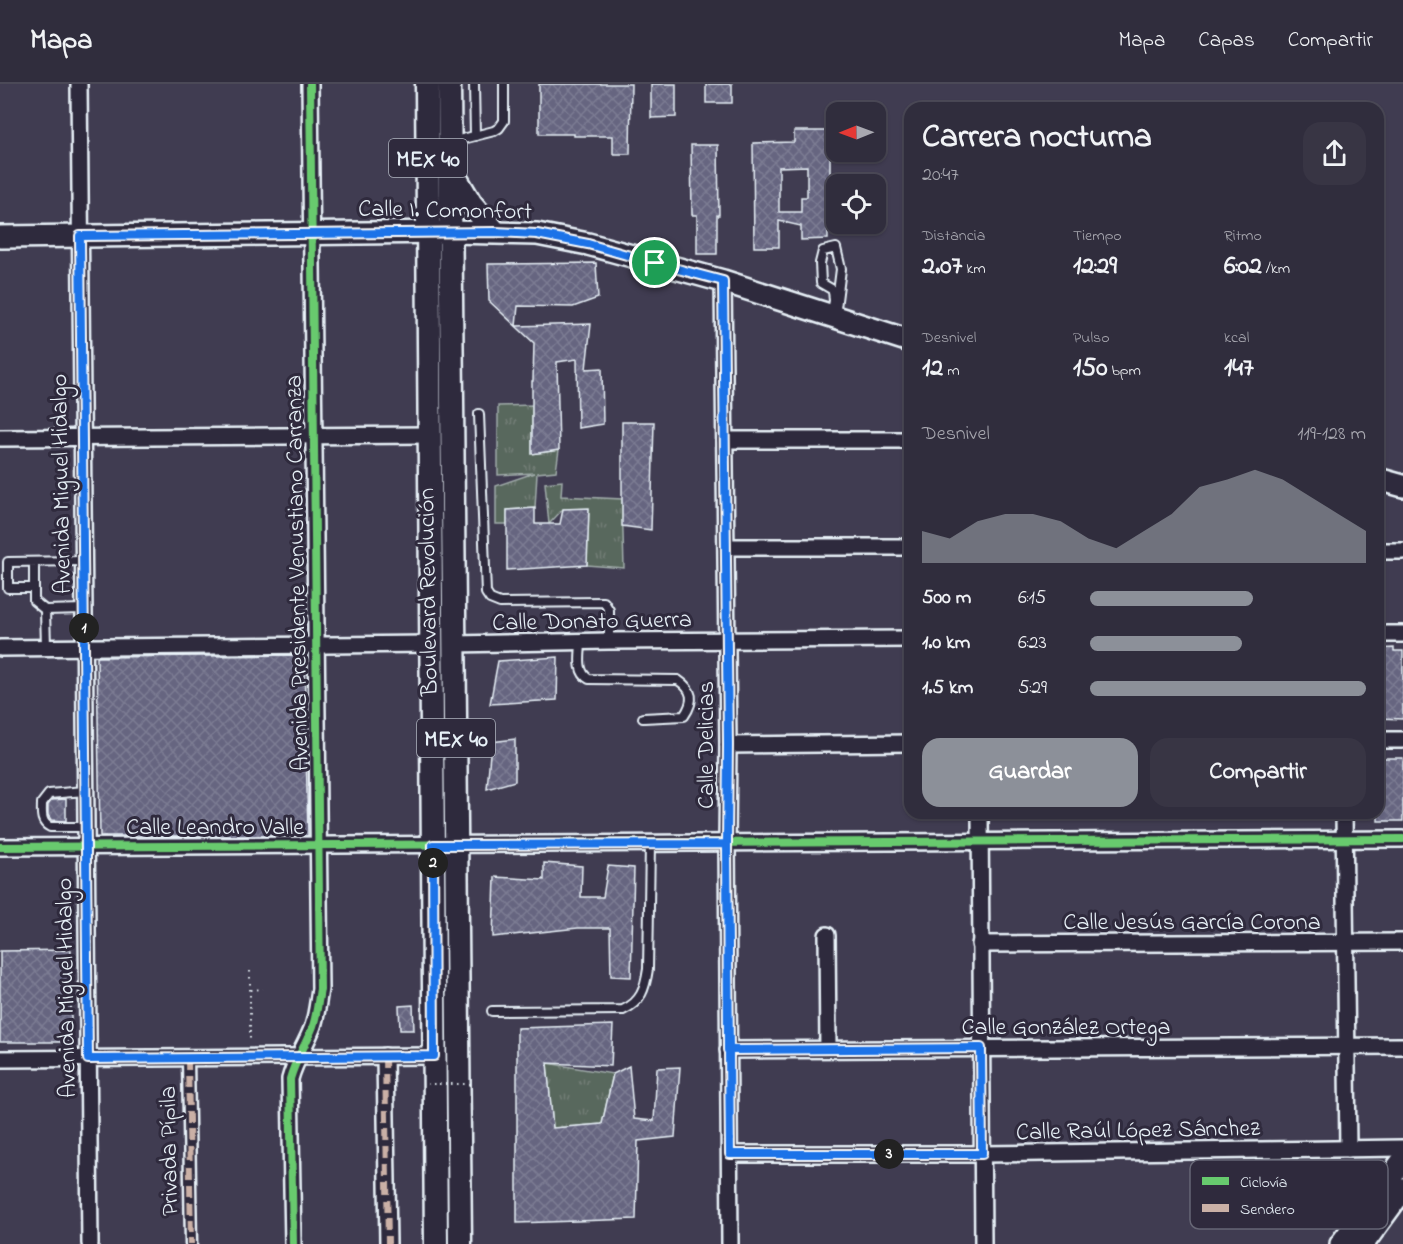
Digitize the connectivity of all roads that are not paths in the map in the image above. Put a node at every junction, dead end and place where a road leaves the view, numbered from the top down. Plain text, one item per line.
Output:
1 (79, 84) edge
2 (310, 84) edge
3 (427, 84) edge
4 (449, 84) edge
5 (474, 84) edge
6 (504, 84) edge
7 (475, 136) junction
8 (449, 142) junction
9 (449, 167) junction
10 (439, 232) junction
11 (495, 232) junction
12 (312, 234) junction
13 (80, 236) junction
14 (0, 237) edge
15 (723, 281) junction
16 (833, 317) junction
17 (904, 339) edge
18 (479, 414) dead end
19 (314, 435) junction
20 (430, 435) junction
21 (82, 437) junction
22 (0, 438) edge
23 (725, 440) junction
24 (904, 440) edge
25 (1384, 481) edge
26 (1403, 486) edge
27 (726, 547) junction
28 (904, 547) edge
29 (1384, 551) edge
30 (1403, 551) edge
31 (83, 561) junction
32 (34, 562) junction
33 (34, 588) junction
34 (84, 609) junction
35 (45, 610) junction
36 (1384, 634) edge
37 (1403, 634) edge
38 (904, 639) edge
39 (609, 641) junction
40 (727, 641) junction
41 (581, 642) junction
42 (432, 644) junction
43 (455, 644) junction
44 (315, 645) junction
45 (45, 647) junction
46 (84, 647) junction
47 (0, 648) edge
48 (643, 718) dead end
49 (1384, 740) edge
50 (1403, 740) edge
51 (904, 743) edge
52 (728, 745) junction
53 (86, 791) junction
54 (980, 819) edge
55 (1344, 819) edge
56 (86, 826) junction
57 (1403, 839) edge
58 (1344, 840) junction
59 (980, 842) junction
60 (650, 844) junction
61 (727, 844) junction
62 (319, 845) junction
63 (433, 845) junction
64 (457, 845) junction
65 (0, 847) edge
66 (86, 847) junction
67 (827, 934) dead end
68 (1403, 942) edge
69 (1346, 943) junction
70 (980, 944) junction
71 (492, 1011) dead end
72 (1347, 1046) junction
73 (1403, 1046) edge
74 (981, 1048) junction
75 (828, 1049) junction
76 (728, 1050) junction
77 (385, 1056) junction
78 (434, 1056) junction
79 (298, 1057) junction
80 (188, 1058) junction
81 (0, 1059) edge
82 (88, 1059) junction
83 (1403, 1148) edge
84 (1348, 1149) junction
85 (730, 1154) junction
86 (982, 1154) junction
87 (1403, 1160) edge
88 (1388, 1180) edge
89 (1403, 1190) edge
90 (1388, 1210) edge
91 (1352, 1229) edge
92 (1374, 1229) edge
93 (90, 1244) edge
94 (191, 1244) edge
95 (293, 1244) edge
96 (387, 1244) edge
97 (436, 1244) edge
98 (460, 1244) edge
99 (730, 1244) edge
100 (983, 1244) edge
101 (1341, 1244) edge
102 (1363, 1244) edge

1 - 13 street, Avenida Miguel Hidalgo
2 - 12 street, Avenida Presidente Venustiano Carranza
3 - 10 main road, MEX 40
4 - 8 main road, Boulevard Revolución / MEX 40
5 - 7 lane
6 - 7 lane
7 - 8 lane
8 - 9 main road, Boulevard Revolución / MEX 40
9 - 10 main road, Boulevard Revolución / MEX 40
9 - 11 main road
10 - 11 main road, Calle I. Comonfort
10 - 12 main road, Calle I. Comonfort
10 - 20 main road, MEX 40
10 - 43 main road, Boulevard Revolución / MEX 40
11 - 15 main road, Calle I. Comonfort
12 - 13 main road, Calle I. Comonfort
12 - 19 street, Avenida Presidente Venustiano Carranza
13 - 14 main road, Calle I. Comonfort
13 - 21 street, Avenida Miguel Hidalgo
15 - 16 main road, Calle I. Comonfort
15 - 23 street, Calle Delicias
16 - 16 lane
16 - 17 main road, Calle I. Comonfort
18 - 39 lane
19 - 20 street
19 - 21 street
19 - 44 street, Avenida Presidente Venustiano Carranza
20 - 42 main road, MEX 40
21 - 22 street
21 - 31 street, Avenida Miguel Hidalgo
23 - 24 street
23 - 27 street, Calle Delicias
25 - 26 main road
27 - 28 street
27 - 40 street, Calle Delicias
29 - 30 street
31 - 32 lane
31 - 34 street, Avenida Miguel Hidalgo
32 - 33 lane
32 - 33 lane
33 - 35 lane
34 - 35 lane
34 - 46 street, Avenida Miguel Hidalgo
35 - 45 lane
36 - 37 street
38 - 40 street, Calle Donato Guerra
39 - 40 street, Calle Donato Guerra
39 - 41 street, Calle Donato Guerra
40 - 52 street, Calle Delicias
41 - 43 street, Calle Donato Guerra
41 - 48 lane
42 - 44 street
42 - 63 main road, MEX 40
43 - 64 main road, Boulevard Revolución / MEX 40
44 - 46 street
44 - 62 street, Avenida Presidente Venustiano Carranza
45 - 46 street
45 - 47 street
46 - 53 street, Avenida Miguel Hidalgo
49 - 50 street
51 - 52 street
52 - 61 street, Calle Delicias
53 - 56 street, Avenida Miguel Hidalgo
53 - 56 lane
54 - 59 street
55 - 58 street
56 - 66 street, Avenida Miguel Hidalgo
57 - 58 street, Calle Leandro Valle
58 - 59 street, Calle Leandro Valle
58 - 69 street
59 - 61 street, Calle Leandro Valle
59 - 70 street
60 - 61 street, Calle Leandro Valle
60 - 64 street, Calle Leandro Valle
60 - 71 lane
61 - 76 street, Calle Delicias
62 - 63 street, Calle Leandro Valle
62 - 66 street, Calle Leandro Valle
62 - 79 street, Avenida Presidente Venustiano Carranza
63 - 64 street, Calle Leandro Valle
63 - 78 main road, MEX 40
64 - 98 main road, Boulevard Revolución / MEX 40
65 - 66 street, Calle Leandro Valle
66 - 82 street, Avenida Miguel Hidalgo
67 - 75 street
68 - 69 street, Calle Jesús García Corona
69 - 70 street, Calle Jesús García Corona
69 - 72 street
70 - 74 street
72 - 73 street, Calle González Ortega
72 - 74 street, Calle González Ortega
72 - 84 street
74 - 75 street, Calle González Ortega
74 - 86 street
75 - 76 street, Calle González Ortega
76 - 85 street, Calle Delicias
77 - 78 street
77 - 79 street
77 - 96 street
78 - 97 main road, MEX 40
79 - 80 street
79 - 95 street, Avenida Presidente Venustiano Carranza
80 - 82 street
80 - 94 street, Privada Pípila
81 - 82 street
82 - 93 street, Avenida Miguel Hidalgo
83 - 84 street, Calle Raúl López Sánchez
84 - 86 street, Calle Raúl López Sánchez
85 - 86 street, Calle Raúl López Sánchez
85 - 99 street, Calle Delicias
86 - 100 street
87 - 88 main road
89 - 90 main road
91 - 101 main road
92 - 102 main road

